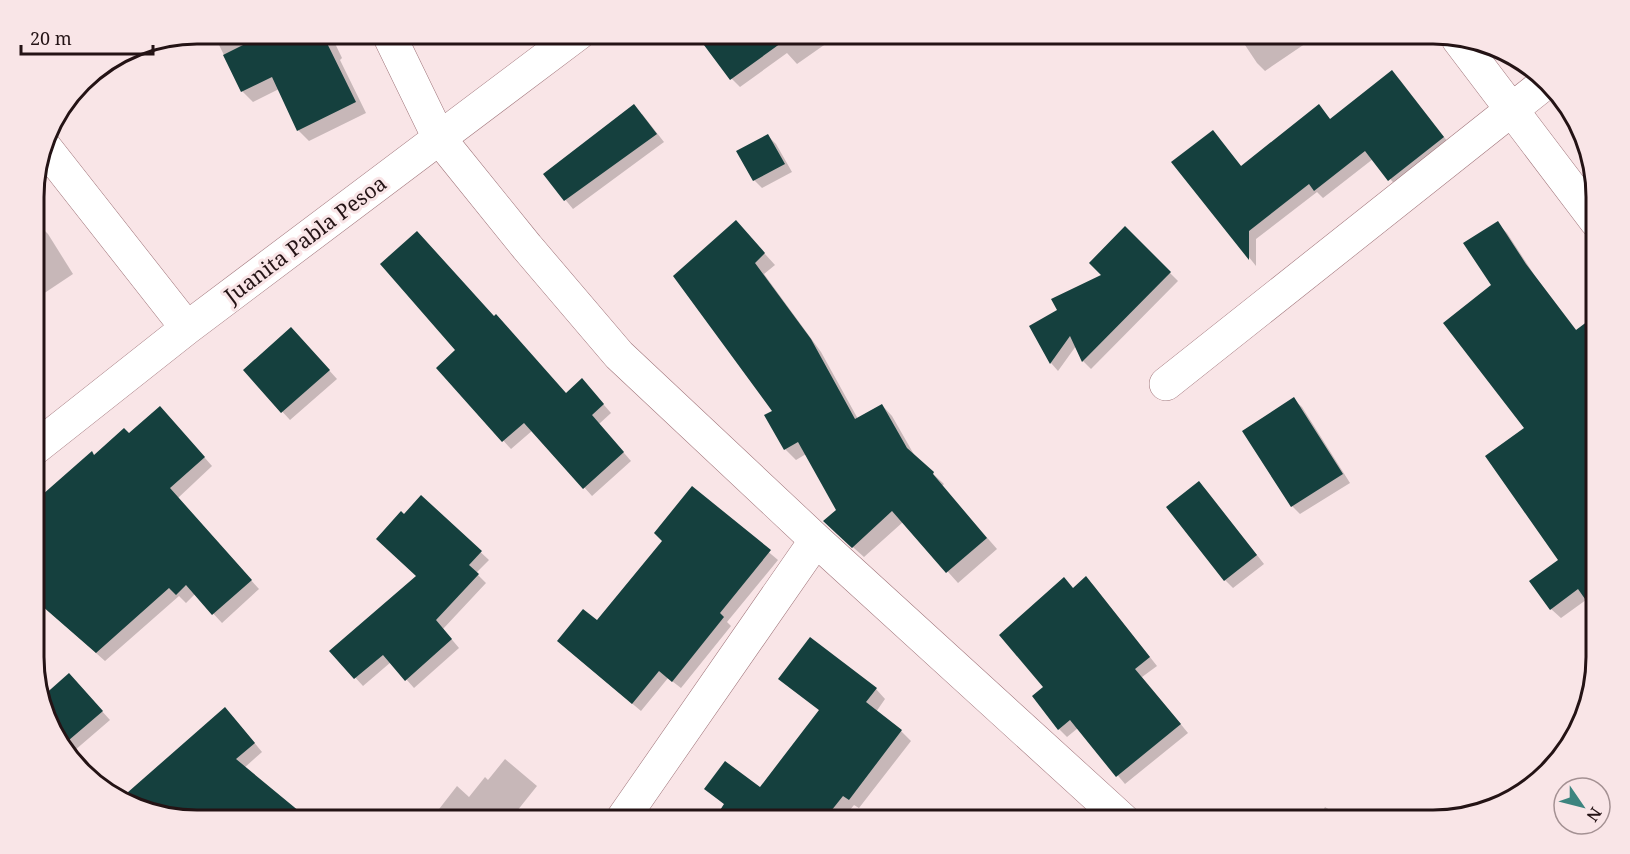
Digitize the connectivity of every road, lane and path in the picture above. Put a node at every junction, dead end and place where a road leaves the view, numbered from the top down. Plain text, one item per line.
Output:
1 (393, 44) edge
2 (564, 44) edge
3 (1463, 46) edge
4 (1539, 87) edge
5 (1511, 109) junction
6 (439, 138) junction
7 (50, 154) edge
8 (1586, 208) edge
9 (187, 328) junction
10 (1166, 384) dead end
11 (44, 441) edge
12 (816, 540) junction
13 (629, 810) edge
14 (1112, 810) edge

1 - 6 street
2 - 6 street, Juanita Pabla Pesoa
3 - 5 street
4 - 5 street
5 - 8 street
5 - 10 street
6 - 9 street, Juanita Pabla Pesoa
6 - 12 street
7 - 9 street
9 - 11 street, Juanita Pabla Pesoa
12 - 13 street
12 - 14 street

